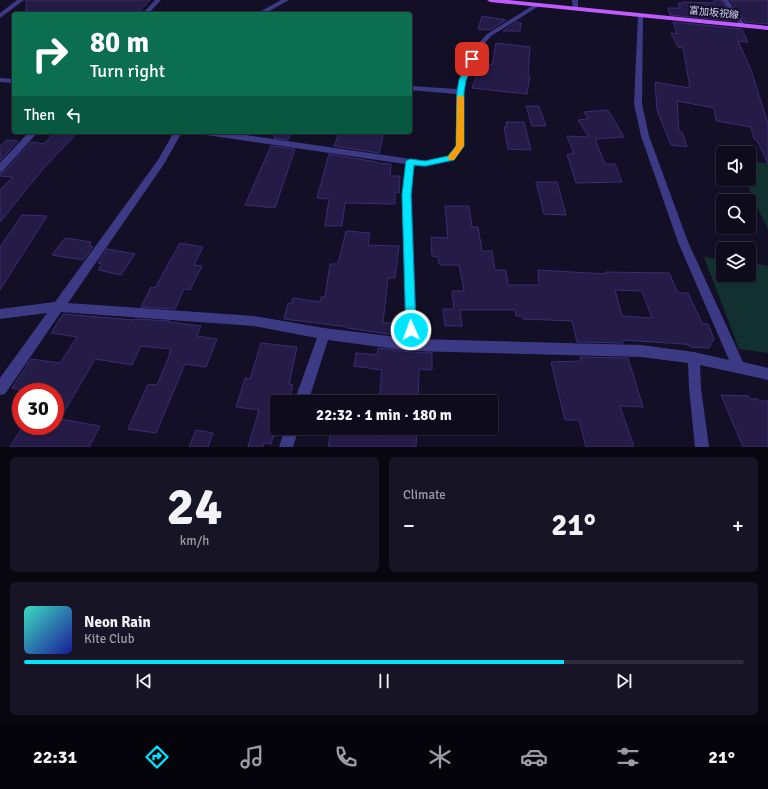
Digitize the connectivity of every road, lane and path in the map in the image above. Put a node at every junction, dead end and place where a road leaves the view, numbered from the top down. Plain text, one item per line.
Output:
1 (21, 0) edge
2 (158, 0) edge
3 (286, 0) edge
4 (490, 0) edge
5 (575, 0) edge
6 (725, 0) edge
7 (537, 5) junction
8 (576, 9) junction
9 (3, 11) edge
10 (147, 12) edge
11 (263, 12) edge
12 (641, 15) junction
13 (0, 16) edge
14 (743, 26) junction
15 (768, 28) edge
16 (0, 80) edge
17 (12, 81) edge
18 (412, 88) edge
19 (460, 92) junction
20 (32, 134) edge
21 (177, 134) edge
22 (220, 134) edge
23 (410, 161) junction
24 (0, 169) edge
25 (57, 307) junction
26 (0, 314) edge
27 (324, 334) junction
28 (411, 345) junction
29 (694, 358) junction
30 (739, 367) junction
31 (768, 374) edge
32 (0, 389) edge
33 (303, 395) edge
34 (290, 435) edge
35 (286, 447) edge
36 (702, 447) edge

1 - 9 street
2 - 10 street
3 - 11 street
4 - 7 main road, 富加坂祝線
5 - 8 street
6 - 14 street
7 - 8 main road, 富加坂祝線
7 - 19 street
8 - 12 main road, 富加坂祝線
9 - 13 street
12 - 14 main road, 富加坂祝線
12 - 30 street
14 - 15 main road, 富加坂祝線
16 - 17 street
18 - 19 street
19 - 23 street
20 - 24 street
21 - 25 street
22 - 23 street
23 - 28 street
25 - 26 street
25 - 27 street
25 - 32 street
27 - 28 street
27 - 33 street
28 - 29 street
29 - 30 street
29 - 36 street
30 - 31 street
34 - 35 street

